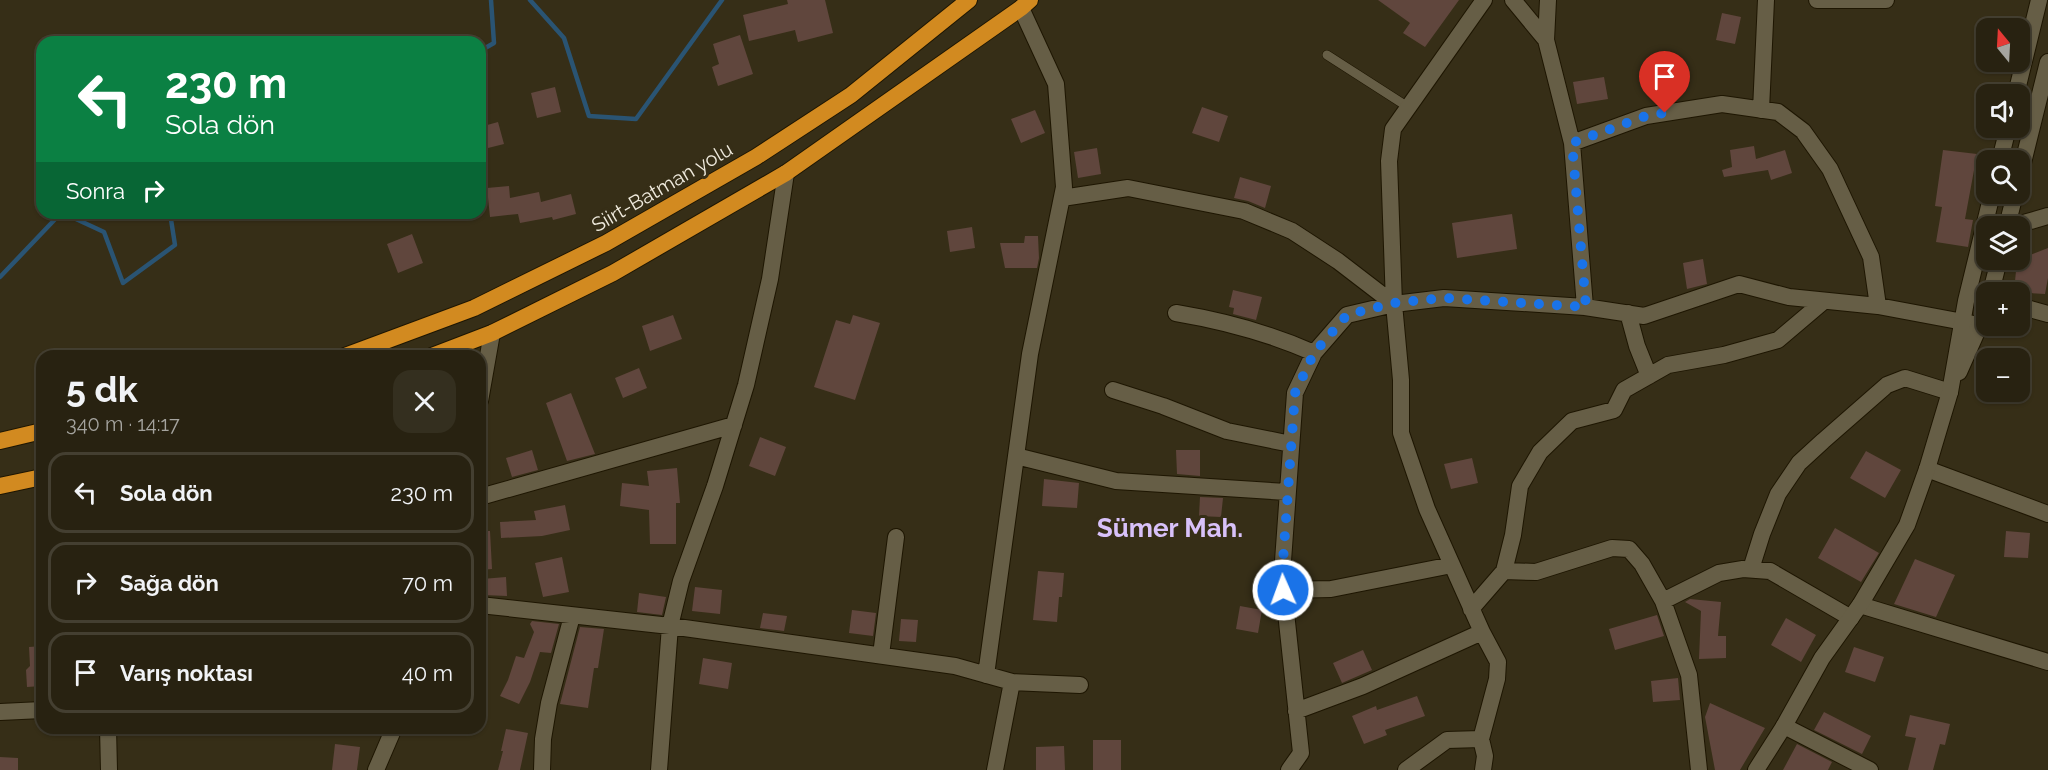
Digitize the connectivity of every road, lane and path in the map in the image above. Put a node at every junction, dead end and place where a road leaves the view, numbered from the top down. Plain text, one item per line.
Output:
1 (969, 0) edge
2 (1484, 0) edge
3 (1513, 0) edge
4 (1548, 0) edge
5 (1766, 0) edge
6 (1817, 0) edge
7 (1886, 0) edge
8 (2039, 0) edge
9 (1026, 4) edge
10 (1546, 40) junction
11 (1327, 55) dead end
12 (2048, 62) edge
13 (2018, 84) edge
14 (1408, 107) junction
15 (1761, 110) junction
16 (1572, 143) junction
17 (2026, 150) edge
18 (786, 173) junction
19 (1062, 198) junction
20 (1990, 204) edge
21 (2048, 216) edge
22 (2030, 221) edge
23 (1824, 301) junction
24 (1394, 303) junction
25 (1878, 306) junction
26 (1586, 307) junction
27 (2030, 309) edge
28 (1176, 313) dead end
29 (1628, 313) junction
30 (2048, 314) edge
31 (1976, 319) edge
32 (1962, 321) junction
33 (492, 333) junction
34 (1976, 335) edge
35 (361, 350) edge
36 (448, 350) edge
37 (1314, 353) junction
38 (486, 367) edge
39 (1649, 376) junction
40 (1113, 390) dead end
41 (1950, 392) junction
42 (734, 425) junction
43 (36, 432) edge
44 (0, 441) edge
45 (1291, 444) junction
46 (1016, 456) junction
47 (1927, 469) junction
48 (36, 478) edge
49 (0, 486) edge
50 (1287, 492) junction
51 (486, 495) edge
52 (2048, 514) edge
53 (897, 537) dead end
54 (1452, 565) junction
55 (1751, 569) junction
56 (1504, 571) junction
57 (1283, 590) junction
58 (1663, 601) junction
59 (486, 606) edge
60 (1472, 609) junction
61 (1855, 612) junction
62 (572, 616) junction
63 (670, 626) junction
64 (1482, 632) junction
65 (881, 656) junction
66 (2048, 662) edge
67 (986, 675) junction
68 (1012, 682) junction
69 (1080, 685) dead end
70 (36, 710) edge
71 (1296, 711) junction
72 (0, 712) edge
73 (1784, 726) junction
74 (108, 734) edge
75 (392, 734) edge
76 (1482, 739) junction
77 (109, 770) edge
78 (376, 770) edge
79 (542, 770) edge
80 (658, 770) edge
81 (995, 770) edge
82 (1289, 770) edge
83 (1406, 770) edge
84 (1483, 770) edge
85 (1699, 770) edge
86 (1755, 770) edge
87 (1870, 770) edge

1 - 35 highway, Siirt-Batman yolu
2 - 14 street
3 - 10 street
4 - 10 street
5 - 15 street
6 - 7 street
8 - 13 street
9 - 18 highway
9 - 19 street
10 - 16 street
11 - 14 lane
12 - 17 street
14 - 24 street
15 - 16 street
15 - 25 street
16 - 26 street
18 - 33 highway
18 - 42 street
19 - 24 street
19 - 46 street
20 - 32 street
21 - 22 street
23 - 25 street
23 - 29 street
23 - 39 street
24 - 26 street
24 - 37 street
24 - 54 street
25 - 32 street
26 - 29 street
27 - 30 street
28 - 37 street
29 - 39 street
31 - 32 street
32 - 41 street
33 - 36 highway
33 - 38 street
34 - 41 street
37 - 45 street
39 - 56 street
40 - 45 street
41 - 47 street
41 - 55 street
42 - 51 street
42 - 63 street
43 - 44 highway
45 - 50 street
46 - 50 street
46 - 67 street
47 - 52 street
47 - 61 street
48 - 49 highway
50 - 57 street
53 - 65 street
54 - 57 street
54 - 60 street
55 - 58 street
55 - 61 street
56 - 58 street
56 - 60 street
57 - 71 street
58 - 85 street
59 - 62 street
60 - 64 street
61 - 66 street
61 - 73 street
62 - 63 street
62 - 79 street
63 - 65 street
63 - 80 street
64 - 71 street
64 - 76 street
65 - 67 street
67 - 68 street
68 - 69 street
68 - 81 street
70 - 72 street
71 - 82 street
73 - 86 street
73 - 87 street
74 - 77 street
75 - 78 street
76 - 83 street
76 - 84 street

